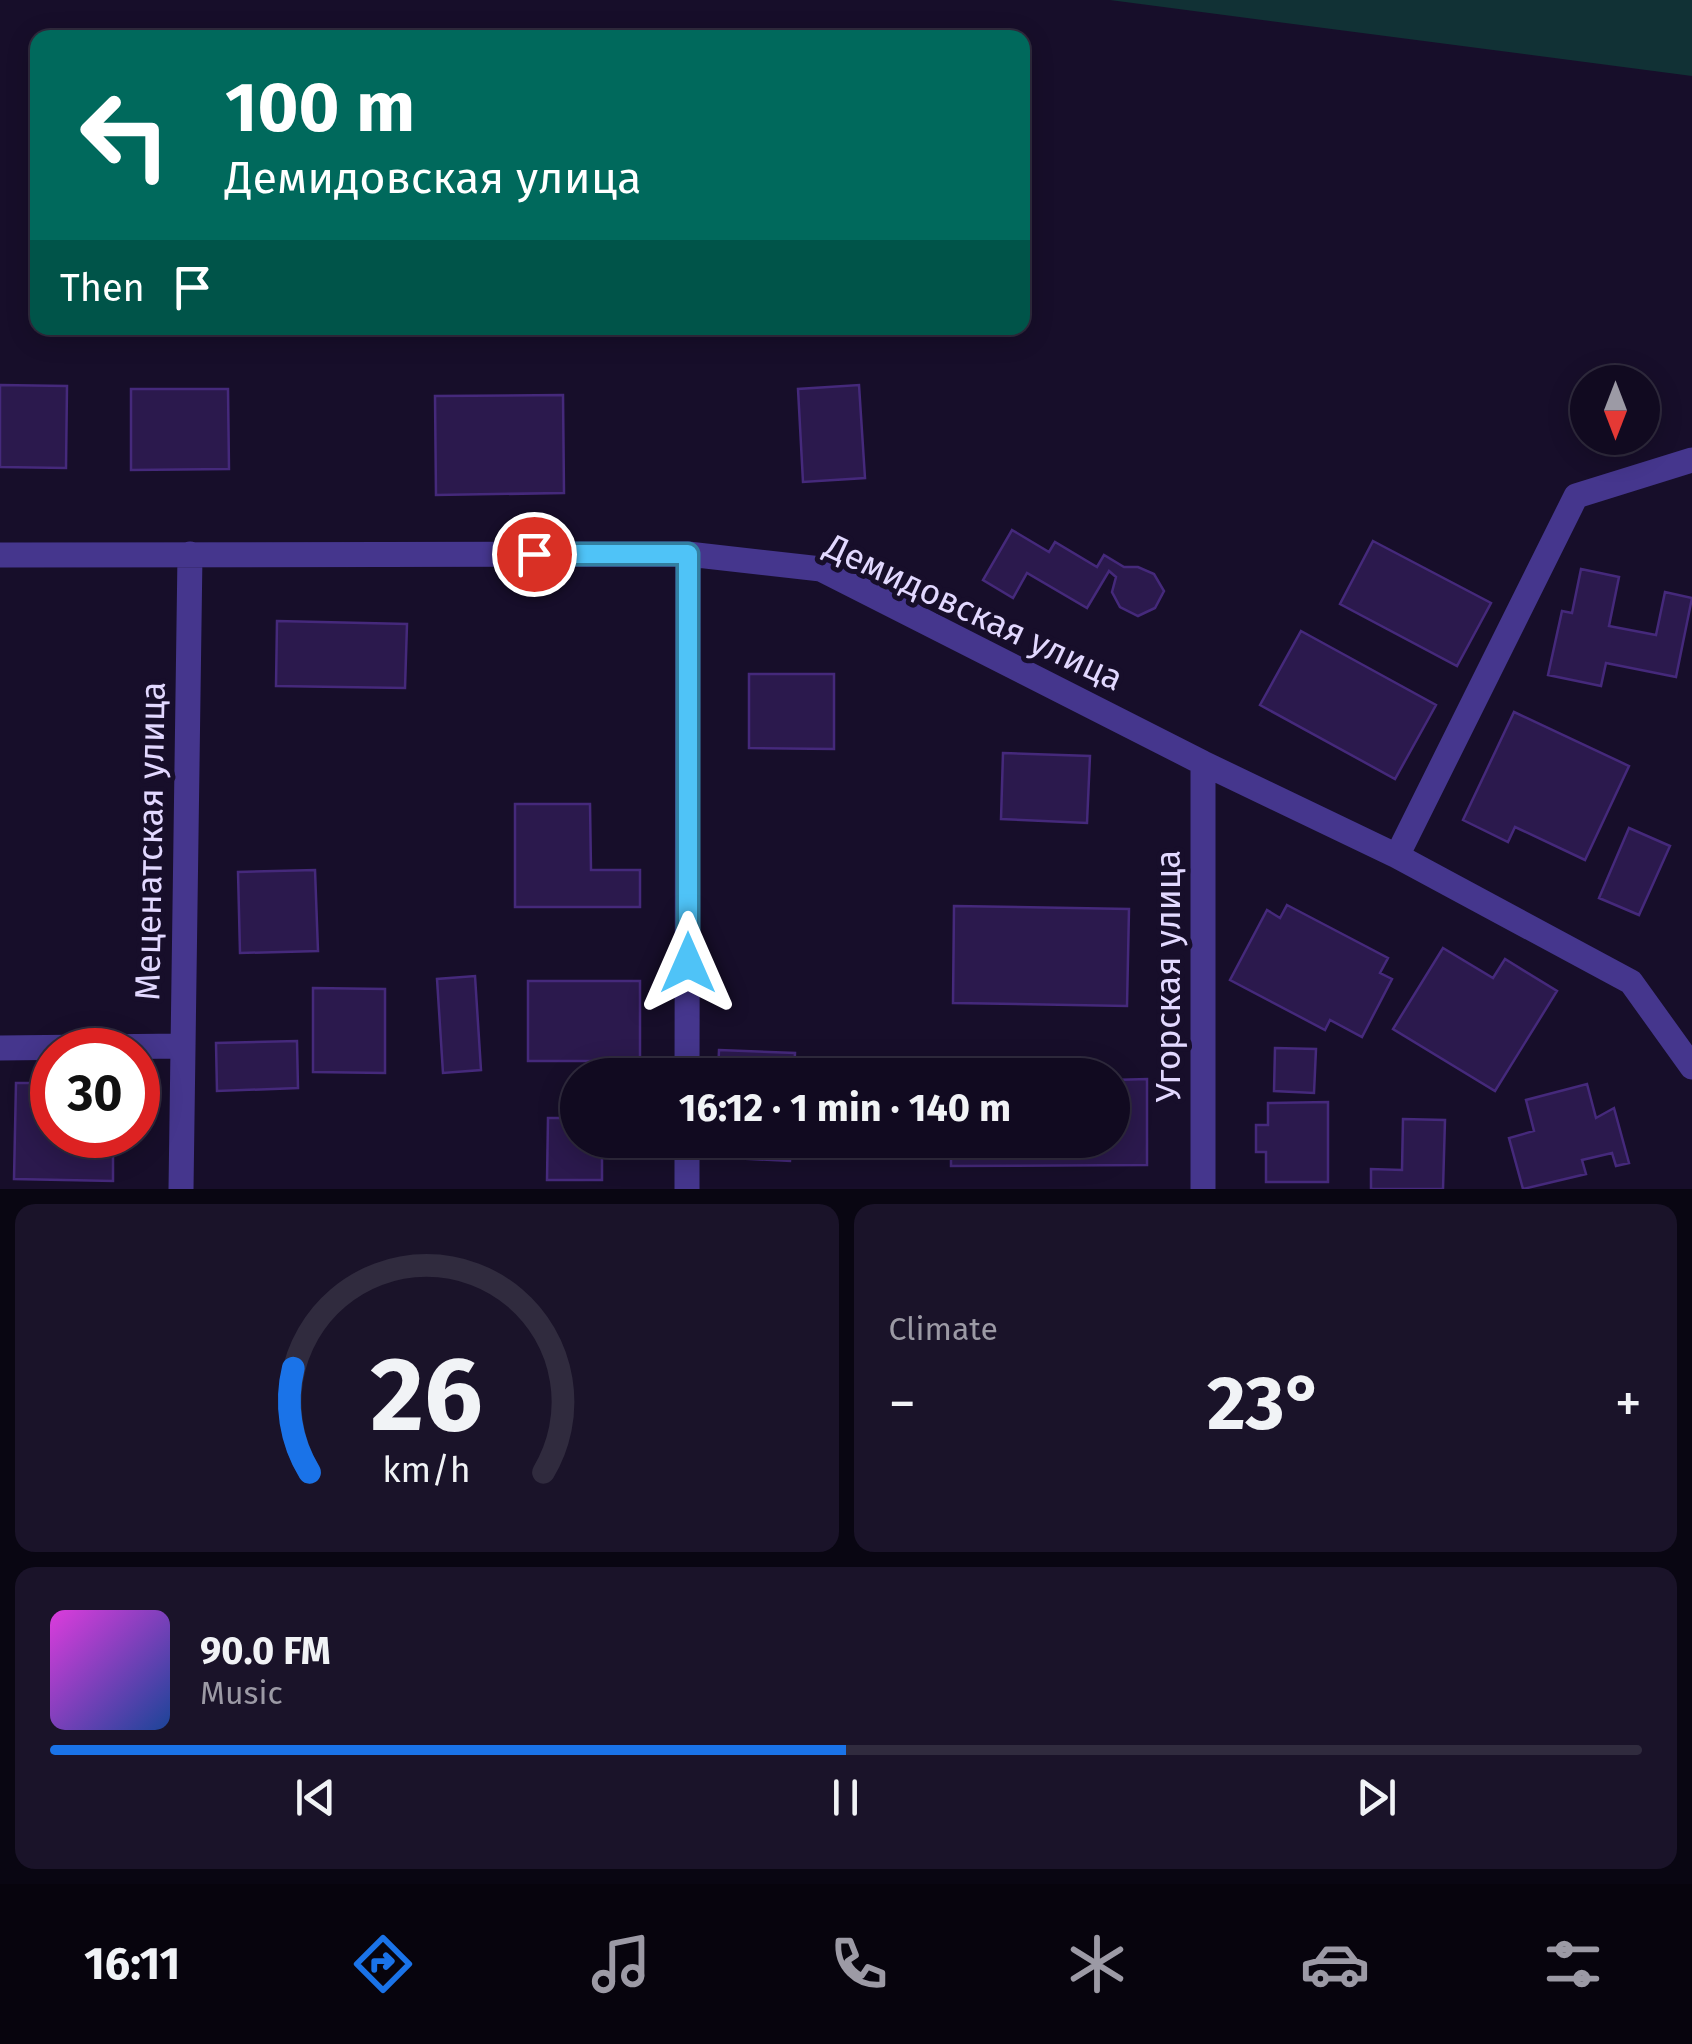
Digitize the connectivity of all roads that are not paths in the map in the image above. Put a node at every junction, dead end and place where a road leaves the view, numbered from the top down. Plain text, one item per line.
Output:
1 (1692, 460) edge
2 (0, 554) edge
3 (190, 554) junction
4 (688, 554) junction
5 (1203, 762) junction
6 (1397, 856) junction
7 (182, 1046) junction
8 (0, 1048) edge
9 (688, 1058) edge
10 (1692, 1067) edge
11 (687, 1158) edge
12 (181, 1189) edge
13 (687, 1189) edge
14 (1204, 1189) edge

1 - 6 street
2 - 3 street, Демидовская улица
3 - 4 street, Демидовская улица
3 - 7 street, Меценатская улица
4 - 5 street, Демидовская улица
4 - 9 street
5 - 6 street, Демидовская улица
5 - 14 street, Угорская улица
6 - 10 street, Демидовская улица
7 - 8 street
7 - 12 street, Меценатская улица
11 - 13 street

